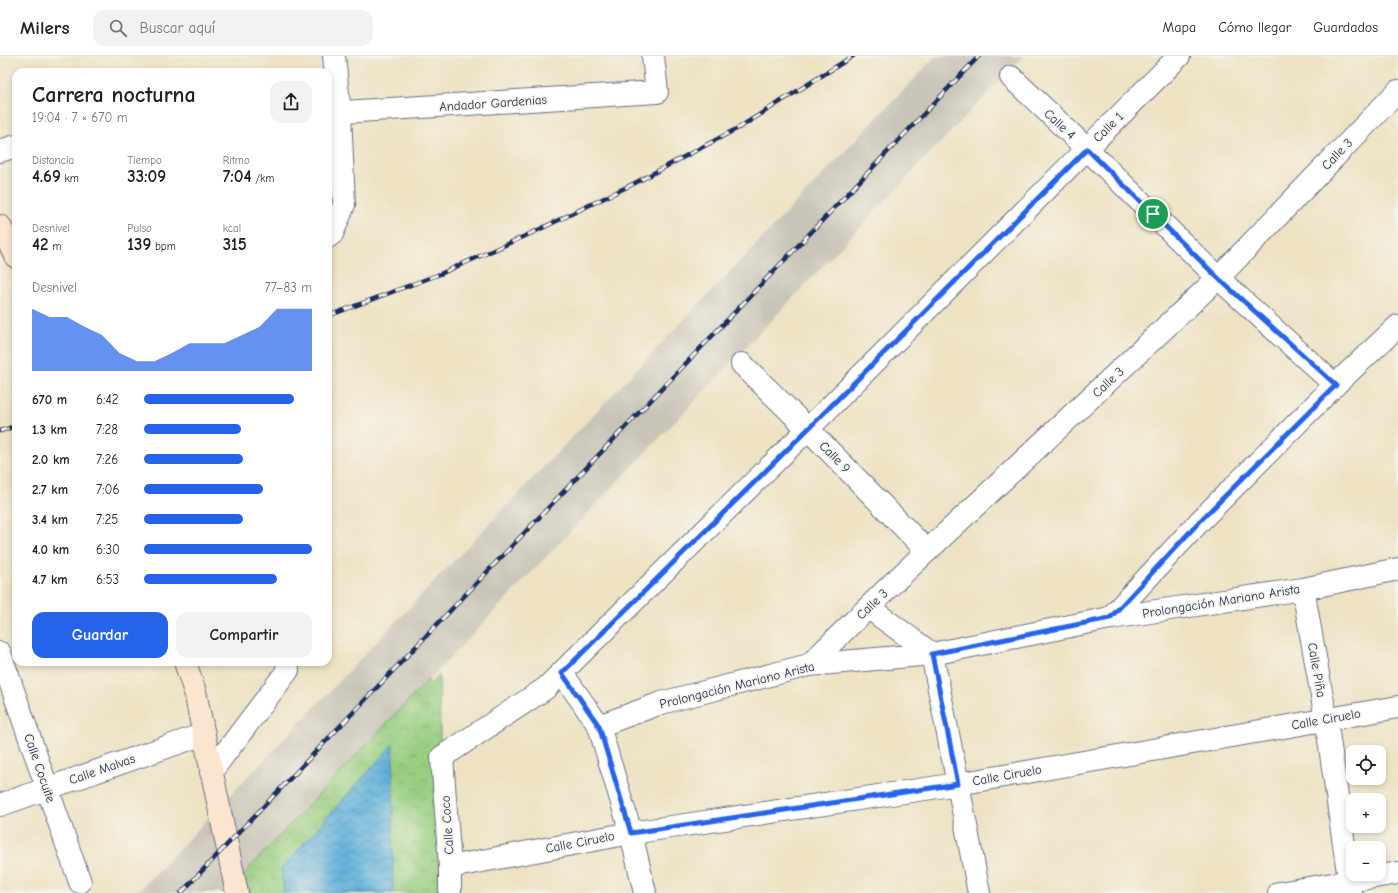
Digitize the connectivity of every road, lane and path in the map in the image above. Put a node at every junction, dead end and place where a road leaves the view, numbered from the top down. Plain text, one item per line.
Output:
1 (334, 56) edge
2 (653, 56) edge
3 (1178, 56) edge
4 (1011, 77) dead end
5 (1398, 91) edge
6 (334, 113) edge
7 (12, 147) edge
8 (1087, 149) junction
9 (0, 151) edge
10 (0, 226) edge
11 (332, 234) edge
12 (12, 249) edge
13 (1218, 278) junction
14 (1398, 326) edge
15 (742, 364) dead end
16 (1336, 385) junction
17 (808, 429) junction
18 (927, 551) junction
19 (1398, 570) edge
20 (1303, 589) junction
21 (869, 608) junction
22 (1110, 618) junction
23 (0, 653) edge
24 (932, 654) junction
25 (809, 665) junction
26 (186, 666) edge
27 (288, 666) edge
28 (562, 673) junction
29 (1398, 707) edge
30 (1326, 719) junction
31 (599, 726) junction
32 (204, 734) junction
33 (211, 772) junction
34 (958, 784) junction
35 (47, 788) junction
36 (0, 806) edge
37 (631, 833) junction
38 (450, 867) junction
39 (1398, 873) edge
40 (80, 882) dead end
41 (1351, 887) edge
42 (238, 893) edge
43 (450, 893) edge
44 (645, 893) edge
45 (979, 893) edge
46 (1279, 893) edge

1 - 6 street
2 - 6 street, Andador Gardenias
3 - 8 street, Calle 1
4 - 8 street, Calle 4
5 - 13 street, Calle 3
6 - 11 street
7 - 9 street
8 - 13 street, Calle 4
8 - 17 street, Calle 1
10 - 12 street
13 - 16 street, Calle 4
13 - 18 street, Calle 3
14 - 16 street
15 - 17 street, Calle 9
16 - 22 street
17 - 18 street, Calle 9
17 - 28 street, Calle 1
18 - 21 street, Calle 3
19 - 20 street, Prolongación Mariano Arista
20 - 22 street, Prolongación Mariano Arista
20 - 30 street, Calle Piña
21 - 24 street
21 - 25 street, Calle 3
22 - 24 street, Prolongación Mariano Arista
23 - 35 street, Calle Cocuite
24 - 25 street, Prolongación Mariano Arista
24 - 34 street
25 - 31 street, Prolongación Mariano Arista
26 - 32 street
27 - 33 street
28 - 31 street
28 - 38 street, Calle Coco
29 - 30 street, Calle Ciruelo
30 - 34 street, Calle Ciruelo
30 - 41 street, Calle Piña
31 - 37 street
32 - 33 street
32 - 35 street, Calle Malvas
33 - 42 street
34 - 37 street, Calle Ciruelo
34 - 45 street
35 - 36 street, Calle Malvas
35 - 40 street, Calle Cocuite
37 - 38 street, Calle Ciruelo
37 - 44 street
38 - 43 street, Calle Coco
39 - 41 street
41 - 46 street

